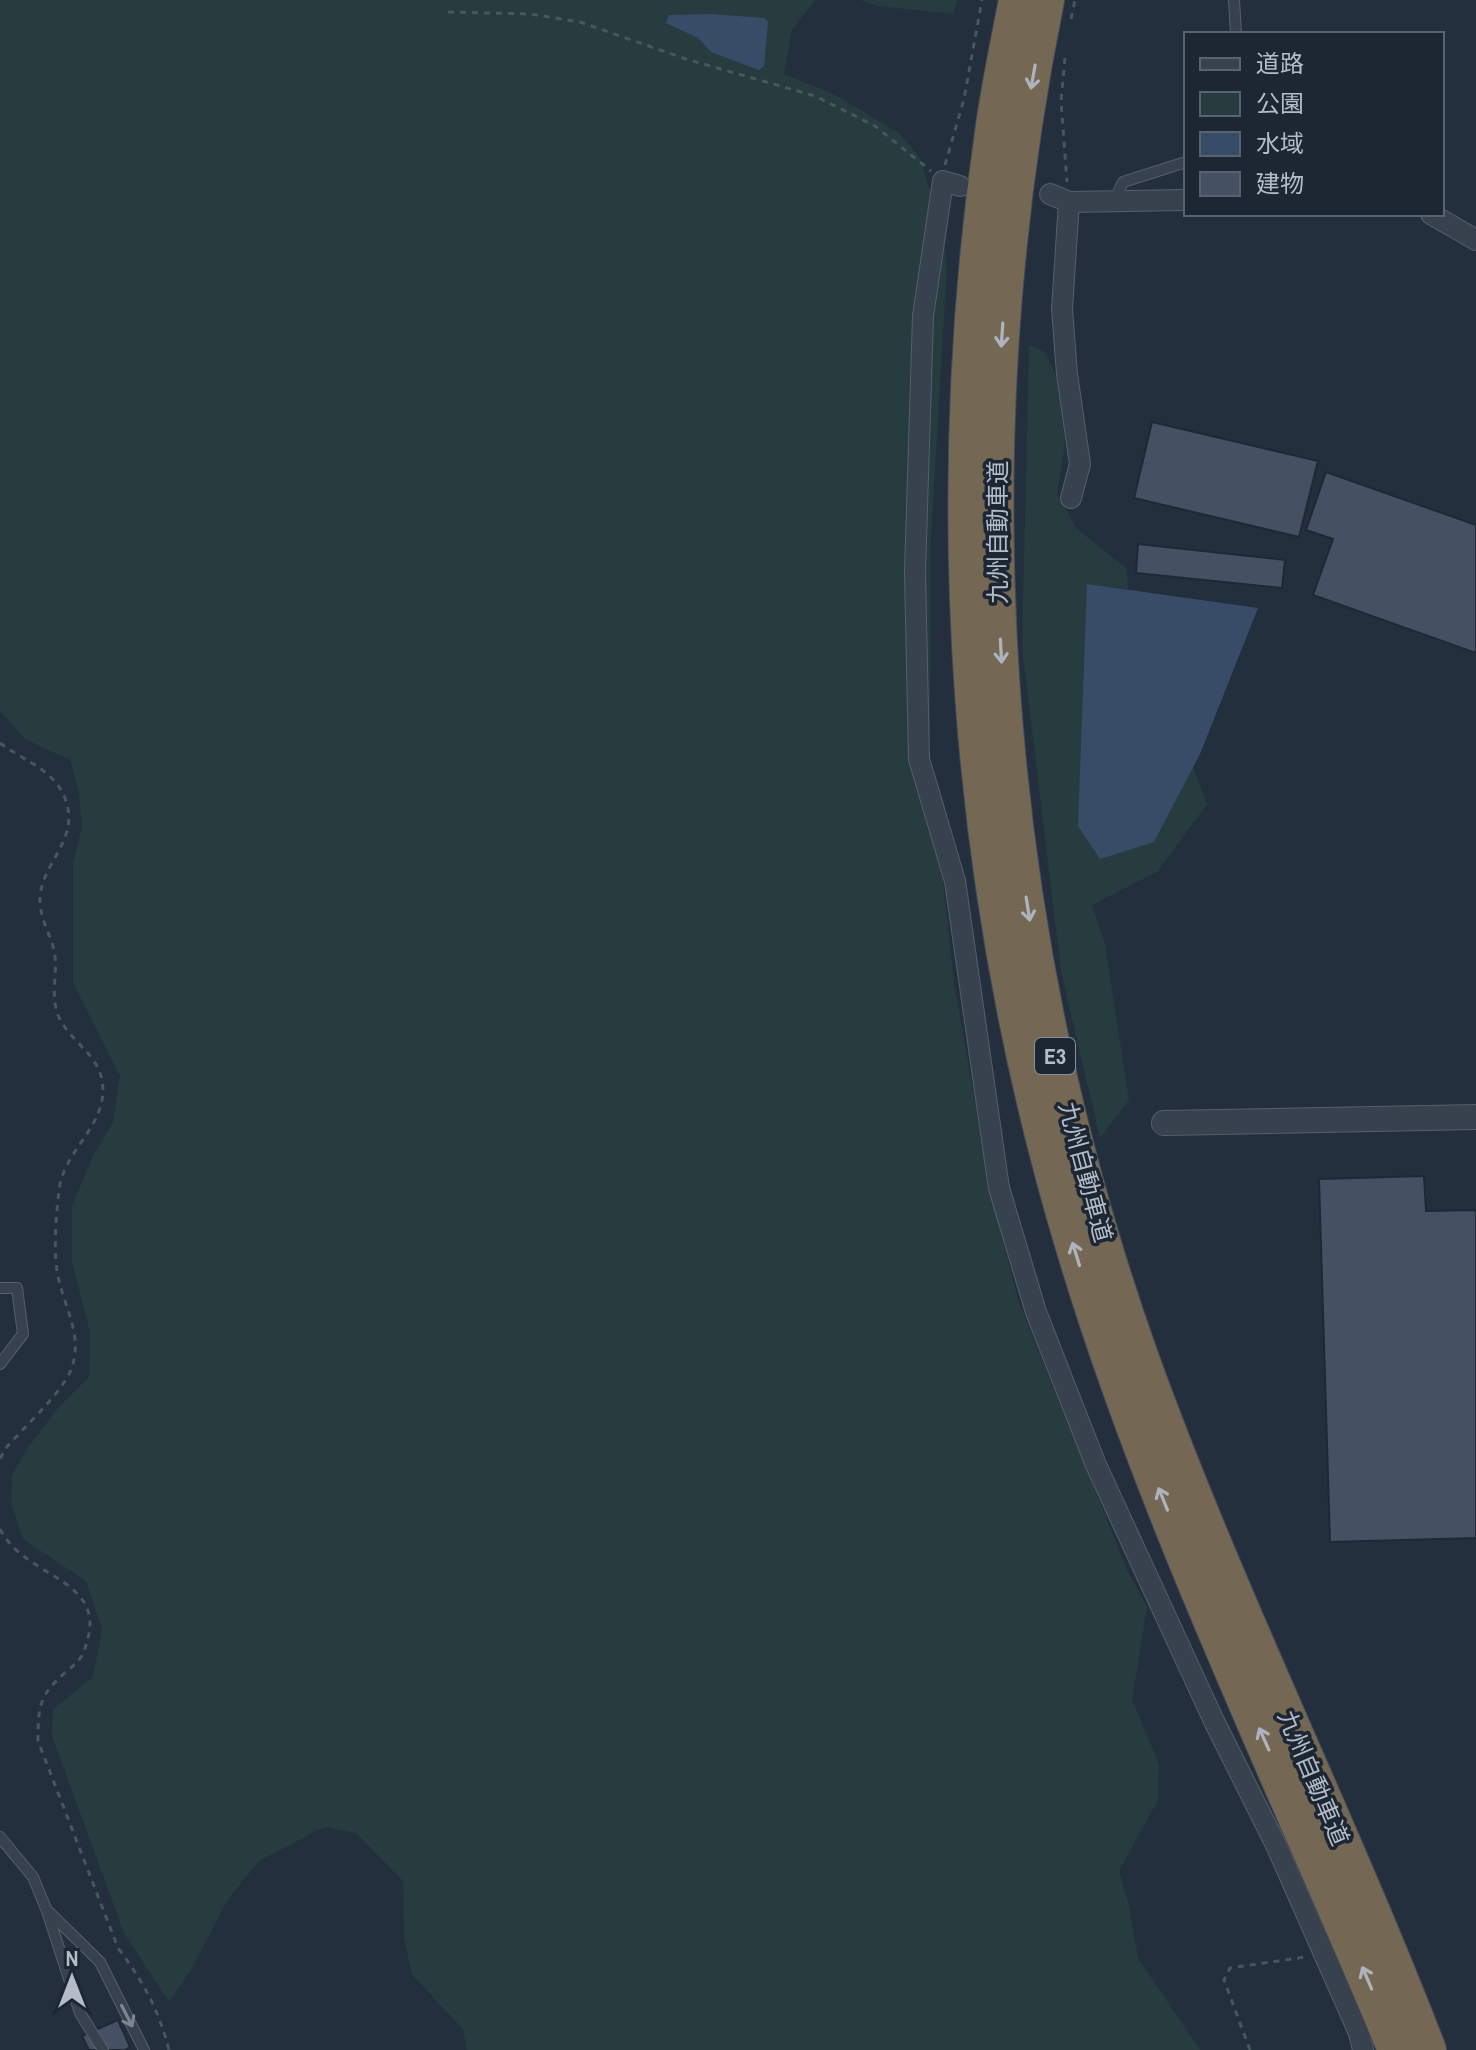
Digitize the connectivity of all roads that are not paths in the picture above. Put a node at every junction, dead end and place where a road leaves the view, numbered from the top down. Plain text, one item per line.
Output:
1 (1017, 0) edge
2 (1046, 0) edge
3 (1234, 0) edge
4 (1236, 32) edge
5 (1184, 163) edge
6 (952, 183) road end
7 (1184, 200) edge
8 (1114, 201) junction
9 (1434, 216) edge
10 (1476, 240) edge
11 (1071, 498) dead end
12 (1476, 1117) edge
13 (1164, 1123) dead end
14 (0, 1288) edge
15 (0, 1364) edge
16 (0, 1837) edge
17 (47, 1911) junction
18 (103, 2050) edge
19 (144, 2050) edge
20 (1363, 2050) edge
21 (1396, 2050) edge
22 (1428, 2050) edge

21 -> 1 highway, 九州自動車道 / E3
2 -> 22 highway, 九州自動車道 / E3
3 - 4 lane
5 - 8 lane
6 - 20 street
7 - 8 street
8 - 11 street
9 - 10 street
12 - 13 street
14 - 15 lane
16 - 17 lane
17 - 18 lane
17 -> 19 lane

